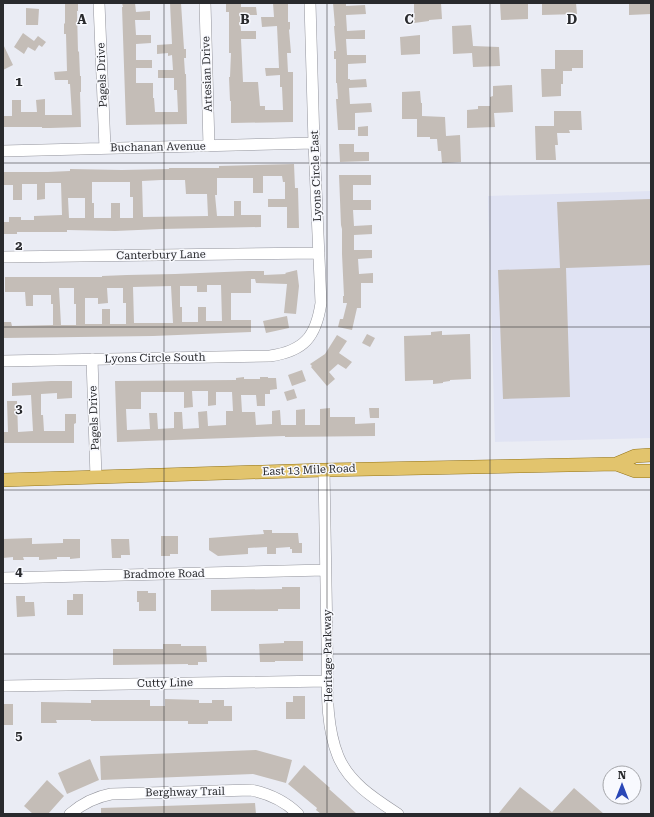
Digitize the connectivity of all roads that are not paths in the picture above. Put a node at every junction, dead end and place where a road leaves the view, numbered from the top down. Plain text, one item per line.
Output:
1 (99, 3) edge
2 (205, 3) edge
3 (310, 3) edge
4 (314, 143) junction
5 (209, 146) junction
6 (105, 148) junction
7 (3, 151) edge
8 (319, 253) junction
9 (3, 257) edge
10 (304, 344) joint
11 (92, 359) junction
12 (3, 361) edge
13 (651, 455) edge
14 (616, 464) junction
15 (324, 470) junction
16 (651, 471) edge
17 (96, 477) junction
18 (3, 480) edge
19 (326, 570) junction
20 (3, 578) edge
21 (328, 680) junction
22 (3, 686) edge
23 (70, 814) edge
24 (298, 814) edge
25 (398, 814) edge

1 - 6 street, Pagels Drive
2 - 5 street, Artesian Drive
3 - 4 street, Lyons Circle East
4 - 5 street, Buchanan Avenue
4 - 8 street, Lyons Circle East
5 - 6 street, Buchanan Avenue
6 - 7 street, Buchanan Avenue
8 - 9 street, Canterbury Lane
8 - 10 street, Lyons Circle East
10 - 11 street, Lyons Circle South
11 - 12 street, Lyons Circle South
11 - 17 street, Pagels Drive
13 - 14 main road, East 13 Mile Road
14 - 15 main road, East 13 Mile Road
14 - 16 main road, East 13 Mile Road
15 - 17 main road, East 13 Mile Road
15 - 19 street, Heritage Parkway
17 - 18 main road, East 13 Mile Road
19 - 20 street, Bradmore Road
19 - 21 street, Heritage Parkway
21 - 22 street, Cutty Line
21 - 25 street, Heritage Parkway
23 - 24 street, Berghway Trail

